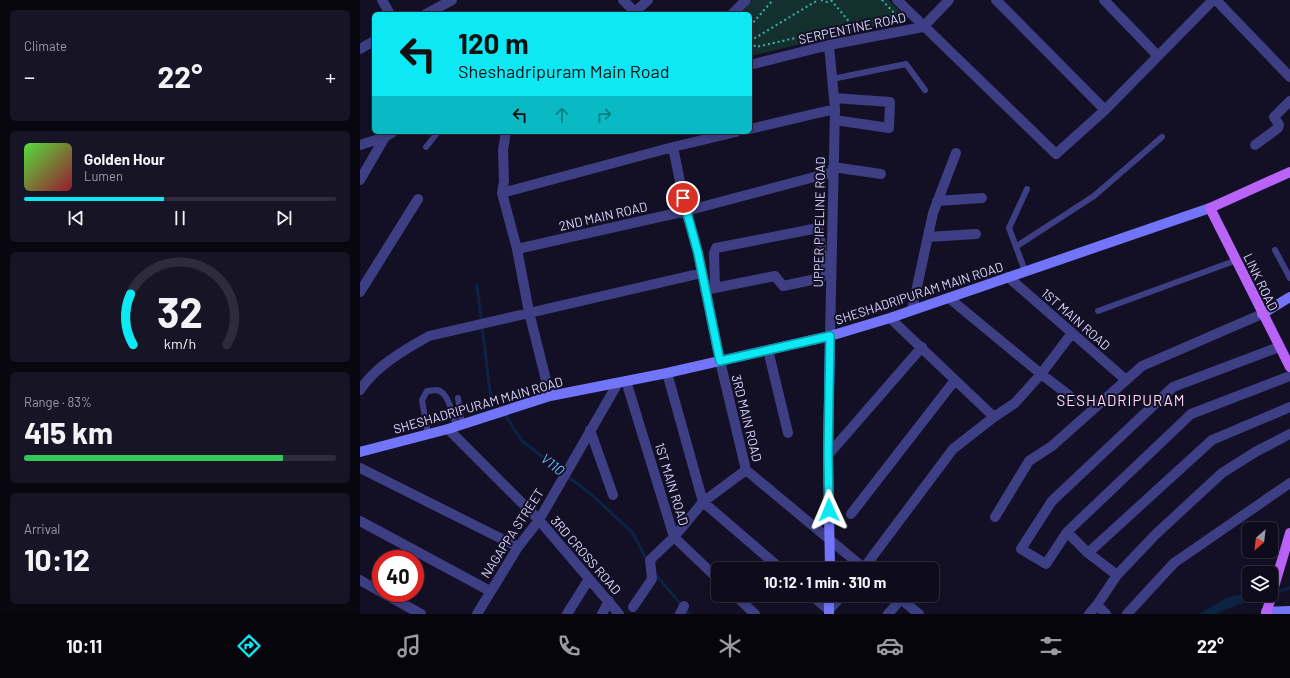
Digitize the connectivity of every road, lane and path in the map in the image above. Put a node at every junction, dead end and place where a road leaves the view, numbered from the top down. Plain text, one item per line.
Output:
1 (382, 0) edge
2 (452, 0) edge
3 (623, 0) edge
4 (648, 0) edge
5 (746, 0) edge
6 (773, 0) edge
7 (820, 0) edge
8 (831, 0) edge
9 (882, 0) edge
10 (897, 0) edge
11 (949, 0) edge
12 (996, 0) edge
13 (1104, 0) edge
14 (1214, 0) edge
15 (389, 12) edge
16 (430, 12) edge
17 (635, 12) edge
18 (637, 12) edge
19 (734, 12) edge
20 (752, 24) edge
21 (852, 25) junction
22 (923, 27) junction
23 (752, 40) edge
24 (372, 42) edge
25 (752, 43) edge
26 (829, 45) junction
27 (360, 49) edge
28 (1158, 56) junction
29 (752, 64) edge
30 (1290, 77) edge
31 (832, 79) junction
32 (925, 90) dead end
33 (1290, 100) edge
34 (835, 104) junction
35 (1105, 110) junction
36 (835, 120) junction
37 (752, 128) edge
38 (389, 134) edge
39 (436, 134) edge
40 (506, 134) edge
41 (728, 134) edge
42 (1162, 138) dead end
43 (1255, 144) dead end
44 (360, 145) edge
45 (426, 147) dead end
46 (673, 147) junction
47 (956, 153) dead end
48 (833, 170) junction
49 (1290, 172) edge
50 (881, 174) dead end
51 (360, 180) edge
52 (1027, 189) dead end
53 (502, 193) junction
54 (982, 198) dead end
55 (418, 199) dead end
56 (937, 201) junction
57 (1210, 208) junction
58 (686, 211) junction
59 (976, 234) dead end
60 (928, 236) junction
61 (1017, 246) junction
62 (517, 249) junction
63 (1276, 250) dead end
64 (1237, 260) junction
65 (1026, 271) junction
66 (702, 273) junction
67 (1008, 277) junction
68 (1290, 278) edge
69 (710, 289) junction
70 (360, 292) edge
71 (1290, 297) edge
72 (950, 298) junction
73 (912, 310) junction
74 (1098, 311) dead end
75 (529, 312) junction
76 (1262, 314) junction
77 (890, 318) junction
78 (1072, 333) junction
79 (830, 336) junction
80 (922, 347) junction
81 (1279, 347) junction
82 (768, 350) junction
83 (720, 361) junction
84 (1290, 367) edge
85 (667, 373) junction
86 (1041, 374) junction
87 (1290, 376) edge
88 (955, 380) junction
89 (1126, 380) junction
90 (622, 382) junction
91 (360, 390) edge
92 (550, 396) junction
93 (458, 398) dead end
94 (1075, 400) dead end
95 (1290, 407) edge
96 (994, 417) junction
97 (456, 427) junction
98 (590, 430) junction
99 (788, 433) dead end
100 (428, 434) junction
101 (1290, 434) edge
102 (360, 452) edge
103 (828, 455) junction
104 (360, 468) edge
105 (746, 470) junction
106 (1290, 483) edge
107 (613, 495) dead end
108 (703, 502) junction
109 (851, 514) dead end
110 (994, 517) dead end
111 (539, 520) junction
112 (360, 521) edge
113 (1067, 532) junction
114 (1290, 533) edge
115 (674, 537) junction
116 (831, 542) junction
117 (518, 547) junction
118 (1088, 554) junction
119 (772, 562) edge
120 (830, 562) edge
121 (855, 562) edge
122 (869, 562) edge
123 (711, 572) edge
124 (1117, 575) junction
125 (589, 579) junction
126 (360, 580) edge
127 (372, 587) edge
128 (490, 591) junction
129 (609, 601) junction
130 (400, 602) edge
131 (742, 602) edge
132 (818, 602) edge
133 (837, 602) edge
134 (895, 602) edge
135 (904, 602) edge
136 (1097, 606) junction
137 (632, 607) dead end
138 (1290, 611) edge
139 (829, 612) edge
140 (421, 614) edge
141 (476, 614) edge
142 (567, 614) edge
143 (602, 614) edge
144 (619, 614) edge
145 (755, 614) edge
146 (888, 614) edge
147 (919, 614) edge
148 (1089, 614) edge
149 (1106, 614) edge
150 (1127, 614) edge
151 (1265, 614) edge

1 - 15 street
2 - 16 street
3 - 17 street
4 - 18 street
5 - 19 street
6 - 20 path
7 - 8 path
7 - 23 path
8 - 21 path
9 - 21 path
10 - 22 street
11 - 22 street, SERPENTINE ROAD
12 - 35 street
13 - 28 street
14 - 28 street
14 - 30 street
21 - 25 path
22 - 26 street, SERPENTINE ROAD
22 - 35 street
24 - 27 street
26 - 29 street, SERPENTINE ROAD
26 - 31 street, UPPER PIPELINE ROAD
28 - 35 street
31 - 32 lane
31 - 34 street, UPPER PIPELINE ROAD
33 - 43 street
34 - 36 street, UPPER PIPELINE ROAD
34 - 36 street
34 - 37 street
36 - 48 street, UPPER PIPELINE ROAD
38 - 44 street
38 - 51 street
39 - 45 lane
40 - 53 street
41 - 46 street
42 - 61 lane
46 - 53 street
46 - 58 street, 3RD MAIN ROAD
47 - 56 street
48 - 50 street
48 - 58 street, 2ND MAIN ROAD
48 - 79 street, UPPER PIPELINE ROAD
49 - 57 main road, SHESHADRIPURAM MAIN ROAD
52 - 61 lane
53 - 62 street
54 - 56 street
55 - 70 street
56 - 60 street
57 - 64 main road, LINK ROAD
57 - 65 street, SHESHADRIPURAM MAIN ROAD
58 - 62 street, 2ND MAIN ROAD
58 - 66 street, 3RD MAIN ROAD
59 - 60 street
60 - 73 street
61 - 65 lane
62 - 75 street
63 - 68 lane
64 - 74 lane
64 - 76 main road, LINK ROAD
65 - 67 street, SHESHADRIPURAM MAIN ROAD
66 - 69 street, 3RD MAIN ROAD
66 - 75 street
67 - 72 street, SHESHADRIPURAM MAIN ROAD
67 - 78 street, 1ST MAIN ROAD
69 - 69 street
69 - 83 street, 3RD MAIN ROAD
71 - 76 street
72 - 73 street, SHESHADRIPURAM MAIN ROAD
72 - 86 street
73 - 77 street, SHESHADRIPURAM MAIN ROAD
75 - 91 street
75 - 92 street
76 - 81 main road, LINK ROAD
76 - 89 street
77 - 79 street, SHESHADRIPURAM MAIN ROAD
77 - 80 street
78 - 86 street
78 - 89 street, 1ST MAIN ROAD
79 - 82 street, SHESHADRIPURAM MAIN ROAD
79 - 103 street
80 - 88 street
80 - 103 street
81 - 84 main road, LINK ROAD
81 - 113 street
82 - 83 street, SHESHADRIPURAM MAIN ROAD
82 - 99 street
83 - 85 street, SHESHADRIPURAM MAIN ROAD
83 - 105 street, 3RD MAIN ROAD
85 - 90 street, SHESHADRIPURAM MAIN ROAD
85 - 108 street
86 - 94 street
86 - 96 street
87 - 113 street
88 - 96 street
88 - 109 street
89 - 110 street
90 - 92 street, SHESHADRIPURAM MAIN ROAD
90 - 98 street, NAGAPPA STREET
90 - 115 street, 1ST MAIN ROAD
92 - 97 street, SHESHADRIPURAM MAIN ROAD
93 - 97 lane
95 - 118 street
96 - 122 street
97 - 100 street, SHESHADRIPURAM MAIN ROAD
97 - 100 lane
97 - 111 street, 3RD CROSS ROAD
98 - 107 street
98 - 111 street, NAGAPPA STREET
100 - 102 street, SHESHADRIPURAM MAIN ROAD
101 - 124 street
103 - 116 street
104 - 117 street
105 - 108 street
105 - 116 street, 3RD MAIN ROAD
106 - 150 street
108 - 115 street
108 - 119 street
111 - 117 street, NAGAPPA STREET
111 - 125 street, 3RD CROSS ROAD
112 - 128 street
113 - 118 street
114 - 151 main road
115 - 123 street, 1ST MAIN ROAD
115 - 137 street
116 - 120 street
116 - 121 street, 3RD MAIN ROAD
117 - 128 street, NAGAPPA STREET
118 - 124 street
124 - 136 street
125 - 129 street, 3RD CROSS ROAD
125 - 142 street
126 - 127 street
128 - 141 street, NAGAPPA STREET
129 - 143 street
129 - 144 street, 3RD CROSS ROAD
130 - 140 street
131 - 145 street
132 - 139 street
133 - 139 street
134 - 146 street
135 - 147 street
136 - 148 street
136 - 149 street
138 - 151 street

